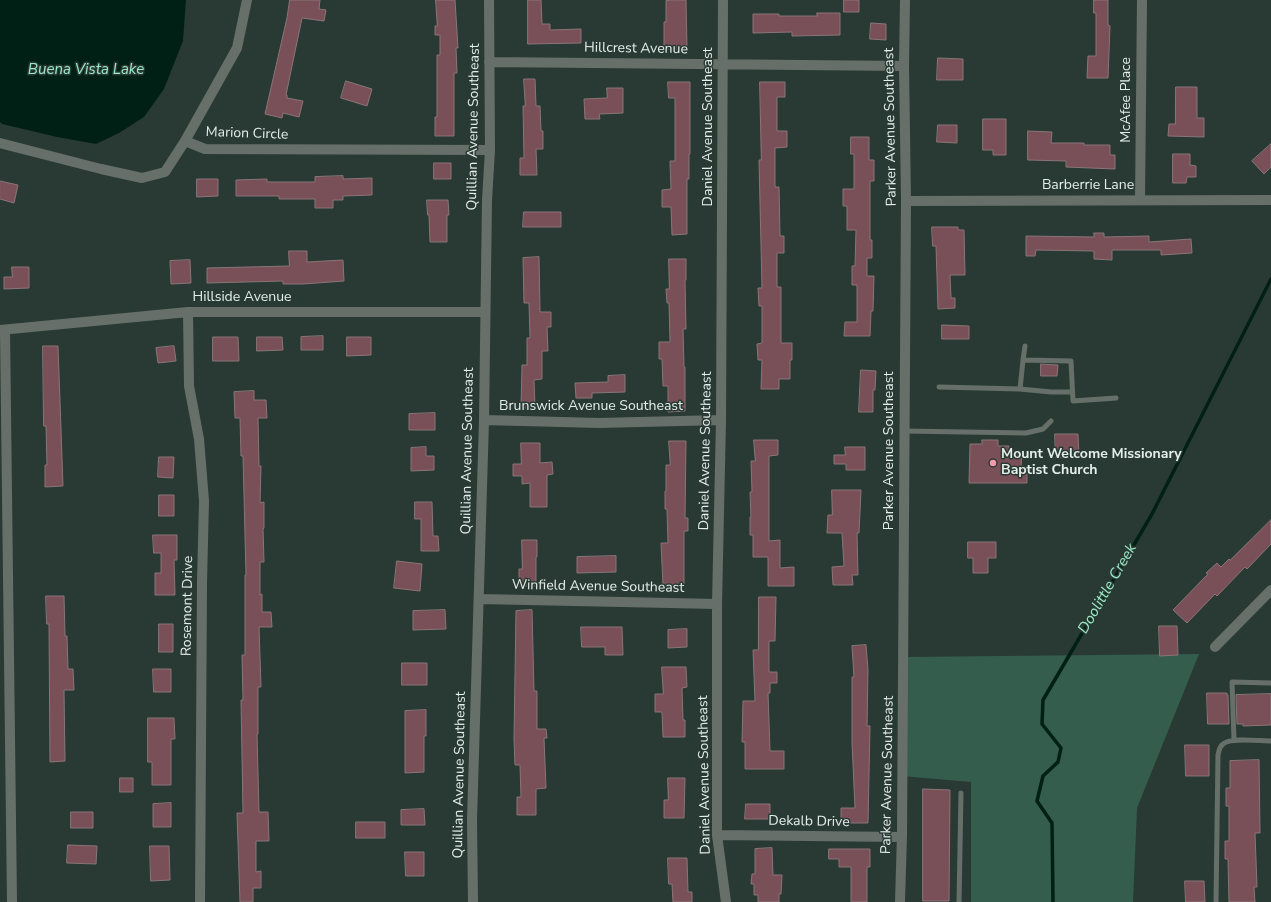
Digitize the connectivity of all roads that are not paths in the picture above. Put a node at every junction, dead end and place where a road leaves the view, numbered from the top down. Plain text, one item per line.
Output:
1 (247, 0) edge
2 (489, 0) edge
3 (723, 0) edge
4 (904, 0) edge
5 (1142, 0) edge
6 (489, 62) junction
7 (723, 64) junction
8 (904, 66) junction
9 (185, 142) junction
10 (0, 143) edge
11 (490, 150) junction
12 (1140, 200) junction
13 (1271, 200) edge
14 (906, 201) junction
15 (188, 312) junction
16 (485, 312) junction
17 (2, 330) edge
18 (1025, 346) dead end
19 (1023, 360) junction
20 (939, 387) dead end
21 (1020, 389) junction
22 (1072, 392) junction
23 (1116, 398) dead end
24 (484, 420) junction
25 (721, 420) junction
26 (1051, 421) dead end
27 (904, 431) junction
28 (1271, 590) edge
29 (478, 599) junction
30 (717, 604) junction
31 (1215, 648) dead end
32 (1271, 683) edge
33 (1234, 740) junction
34 (1271, 741) edge
35 (961, 793) dead end
36 (717, 835) junction
37 (902, 837) junction
38 (12, 902) edge
39 (200, 902) edge
40 (474, 902) edge
41 (726, 902) edge
42 (900, 902) edge
43 (960, 902) edge
44 (1216, 902) edge

1 - 9 street
2 - 6 street, Quillian Avenue Southeast
3 - 7 street, Daniel Avenue Southeast
4 - 8 street, Parker Avenue Southeast
5 - 12 street, McAfee Place
6 - 7 street, Hillcrest Avenue
6 - 11 street, Quillian Avenue Southeast
7 - 8 street, Hillcrest Avenue
7 - 25 street, Daniel Avenue Southeast
8 - 14 street, Parker Avenue Southeast
9 - 10 street, Marion Circle
9 - 11 street, Marion Circle
11 - 16 street, Quillian Avenue Southeast
12 - 13 street, Barberrie Lane
12 - 14 street, Barberrie Lane
14 - 27 street, Parker Avenue Southeast
15 - 16 street, Hillside Avenue
15 - 17 street, Hillside Avenue
15 - 39 street, Rosemont Drive
16 - 24 street, Quillian Avenue Southeast
17 - 38 street
18 - 19 lane
19 - 21 lane
19 - 22 lane
20 - 21 lane
21 - 22 lane
22 - 23 lane
24 - 25 street, Brunswick Avenue Southeast
24 - 29 street, Quillian Avenue Southeast
25 - 30 street, Daniel Avenue Southeast
26 - 27 lane
27 - 37 street, Parker Avenue Southeast
28 - 31 street
29 - 30 street, Winfield Avenue Southeast
29 - 40 street, Quillian Avenue Southeast
30 - 36 street, Daniel Avenue Southeast
32 - 33 lane
33 - 34 lane
33 - 44 lane
35 - 43 lane
36 - 37 street, Dekalb Drive
36 - 41 street, Daniel Avenue Southeast
37 - 42 street, Parker Avenue Southeast

